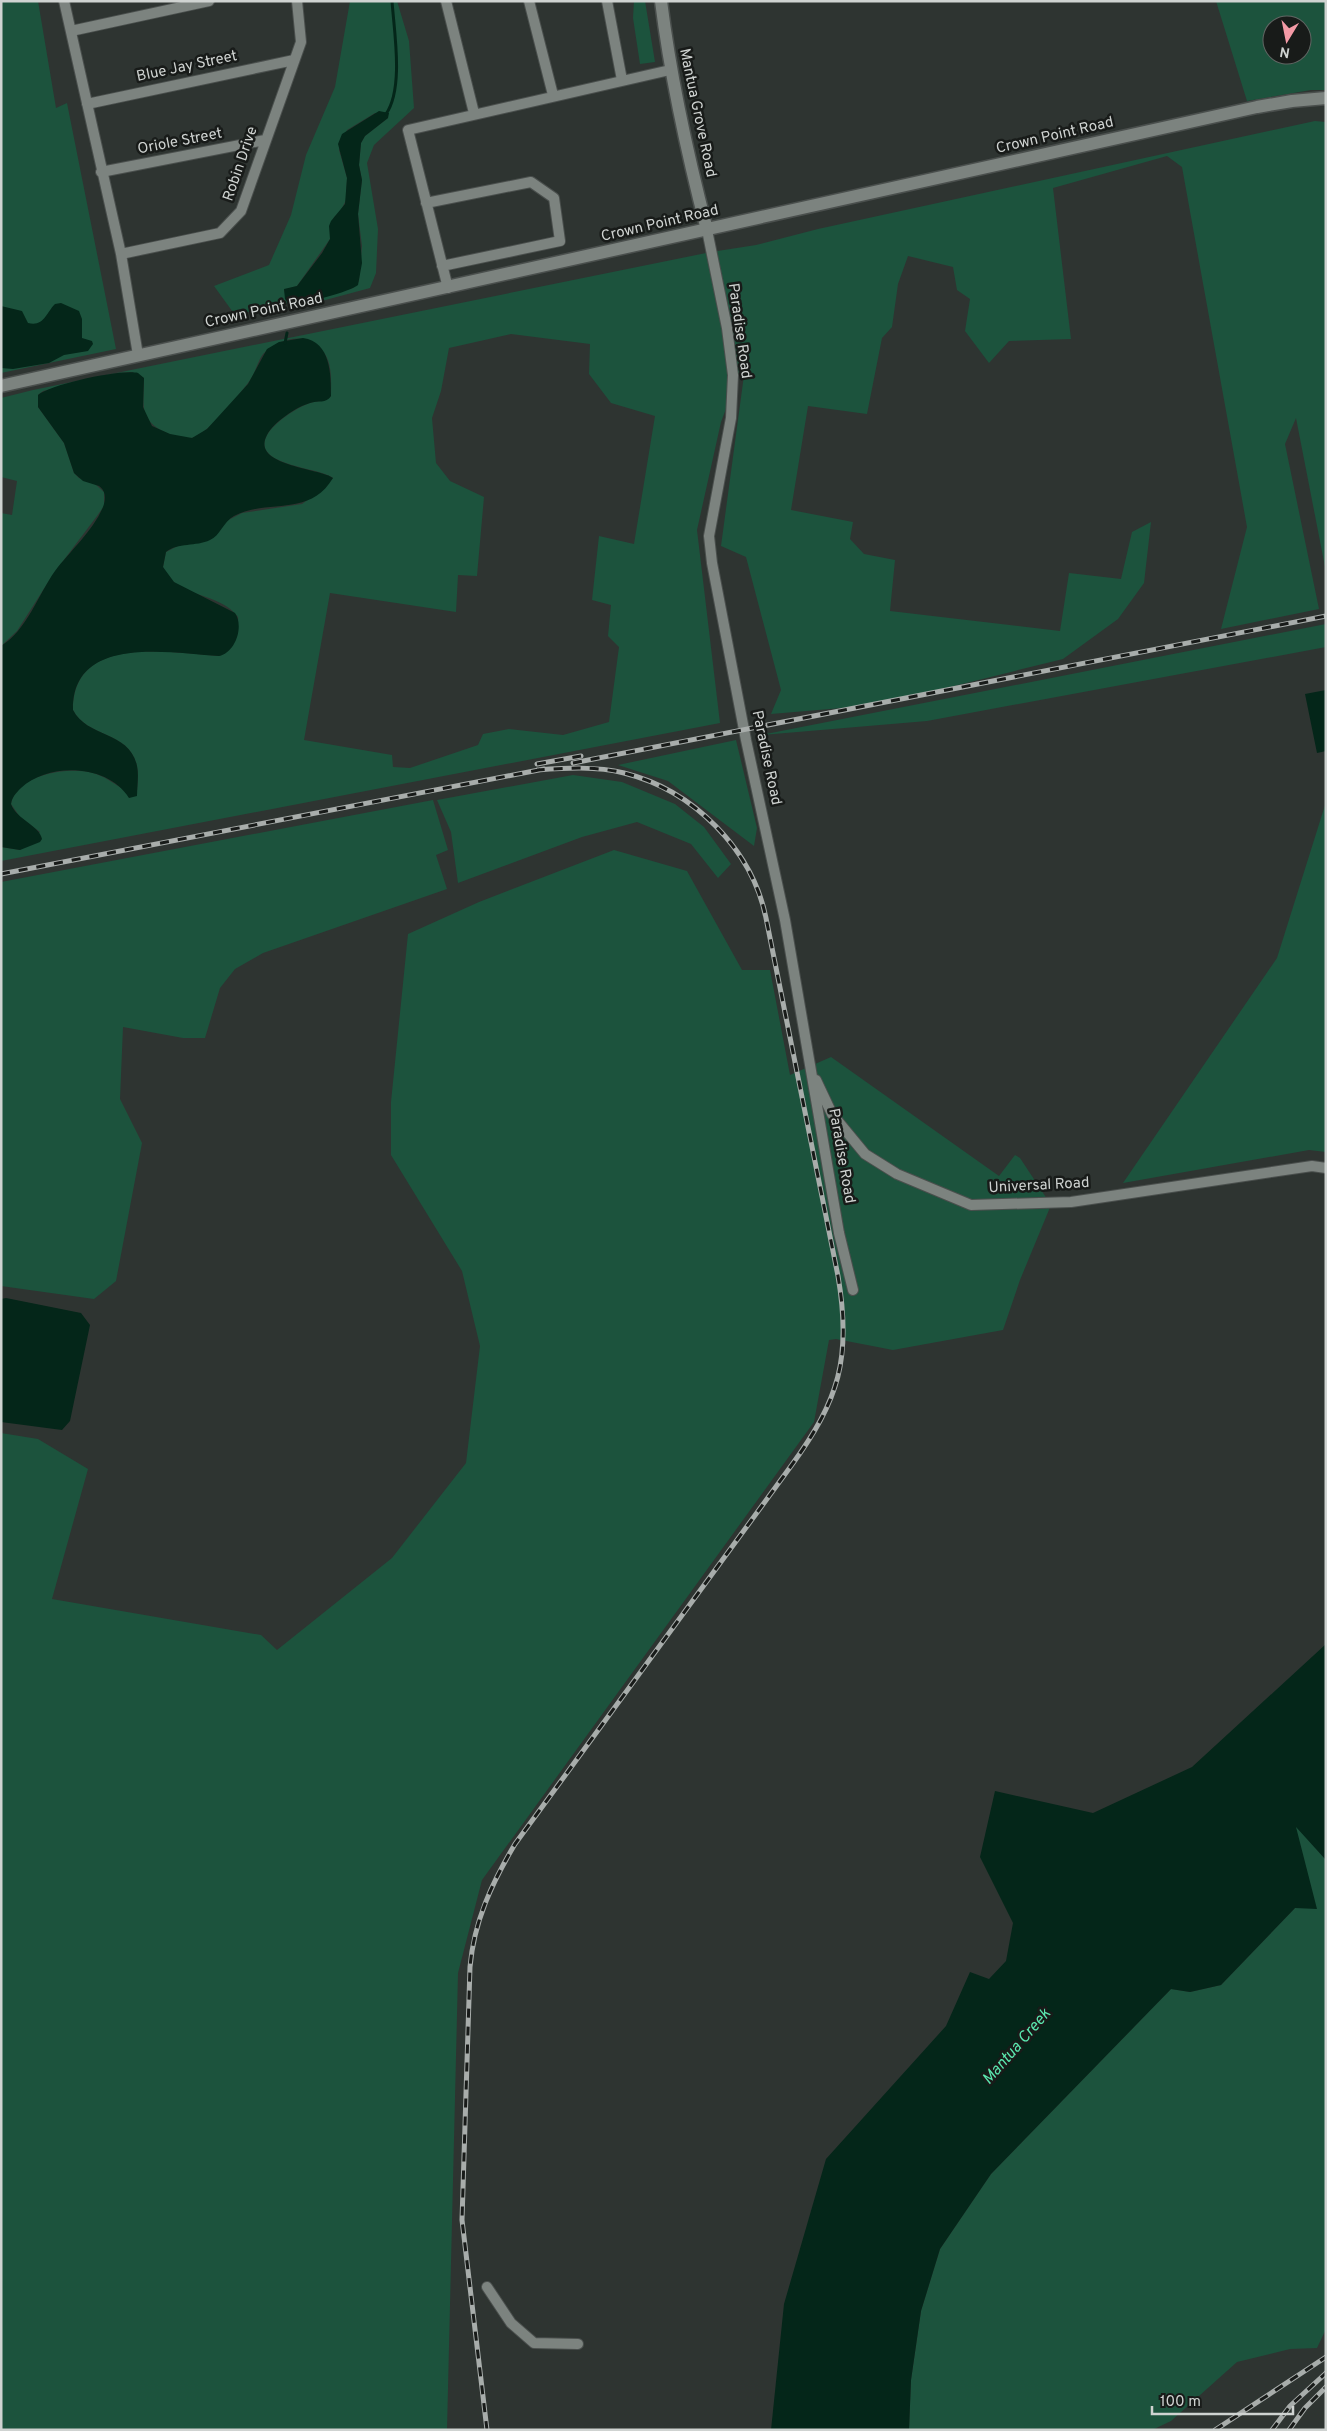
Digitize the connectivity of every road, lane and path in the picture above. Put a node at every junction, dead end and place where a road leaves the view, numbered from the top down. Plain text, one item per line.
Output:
1 (64, 1) edge
2 (208, 1) edge
3 (297, 1) edge
4 (446, 1) edge
5 (529, 1) edge
6 (607, 1) edge
7 (661, 1) edge
8 (71, 31) junction
9 (294, 60) junction
10 (670, 70) junction
11 (622, 80) junction
12 (553, 95) junction
13 (1326, 98) edge
14 (87, 104) junction
15 (474, 113) junction
16 (265, 140) junction
17 (102, 172) junction
18 (426, 203) junction
19 (707, 230) junction
20 (121, 254) junction
21 (442, 266) junction
22 (448, 288) junction
23 (138, 355) junction
24 (1, 386) edge
25 (810, 1068) junction
26 (1326, 1168) edge
27 (853, 1290) dead end
28 (487, 2287) dead end
29 (578, 2344) dead end

1 - 8 street
2 - 8 street
3 - 9 street, Robin Drive
4 - 15 street
5 - 12 street
6 - 11 street
7 - 10 main road, Mantua Grove Road
8 - 14 street
9 - 14 street, Blue Jay Street
9 - 16 street, Robin Drive
10 - 11 street
10 - 19 main road, Mantua Grove Road
11 - 12 street
12 - 15 street
13 - 19 main road, Crown Point Road
14 - 17 street
15 - 18 street
16 - 17 street, Oriole Street
16 - 20 street, Robin Drive
17 - 20 street
18 - 21 street
18 - 21 street
19 - 22 main road, Crown Point Road
19 - 25 street, Paradise Road
20 - 23 street
21 - 22 street
22 - 23 main road, Crown Point Road
23 - 24 main road, Crown Point Road
25 - 26 street, Universal Road
25 - 27 street, Paradise Road
28 - 29 street

